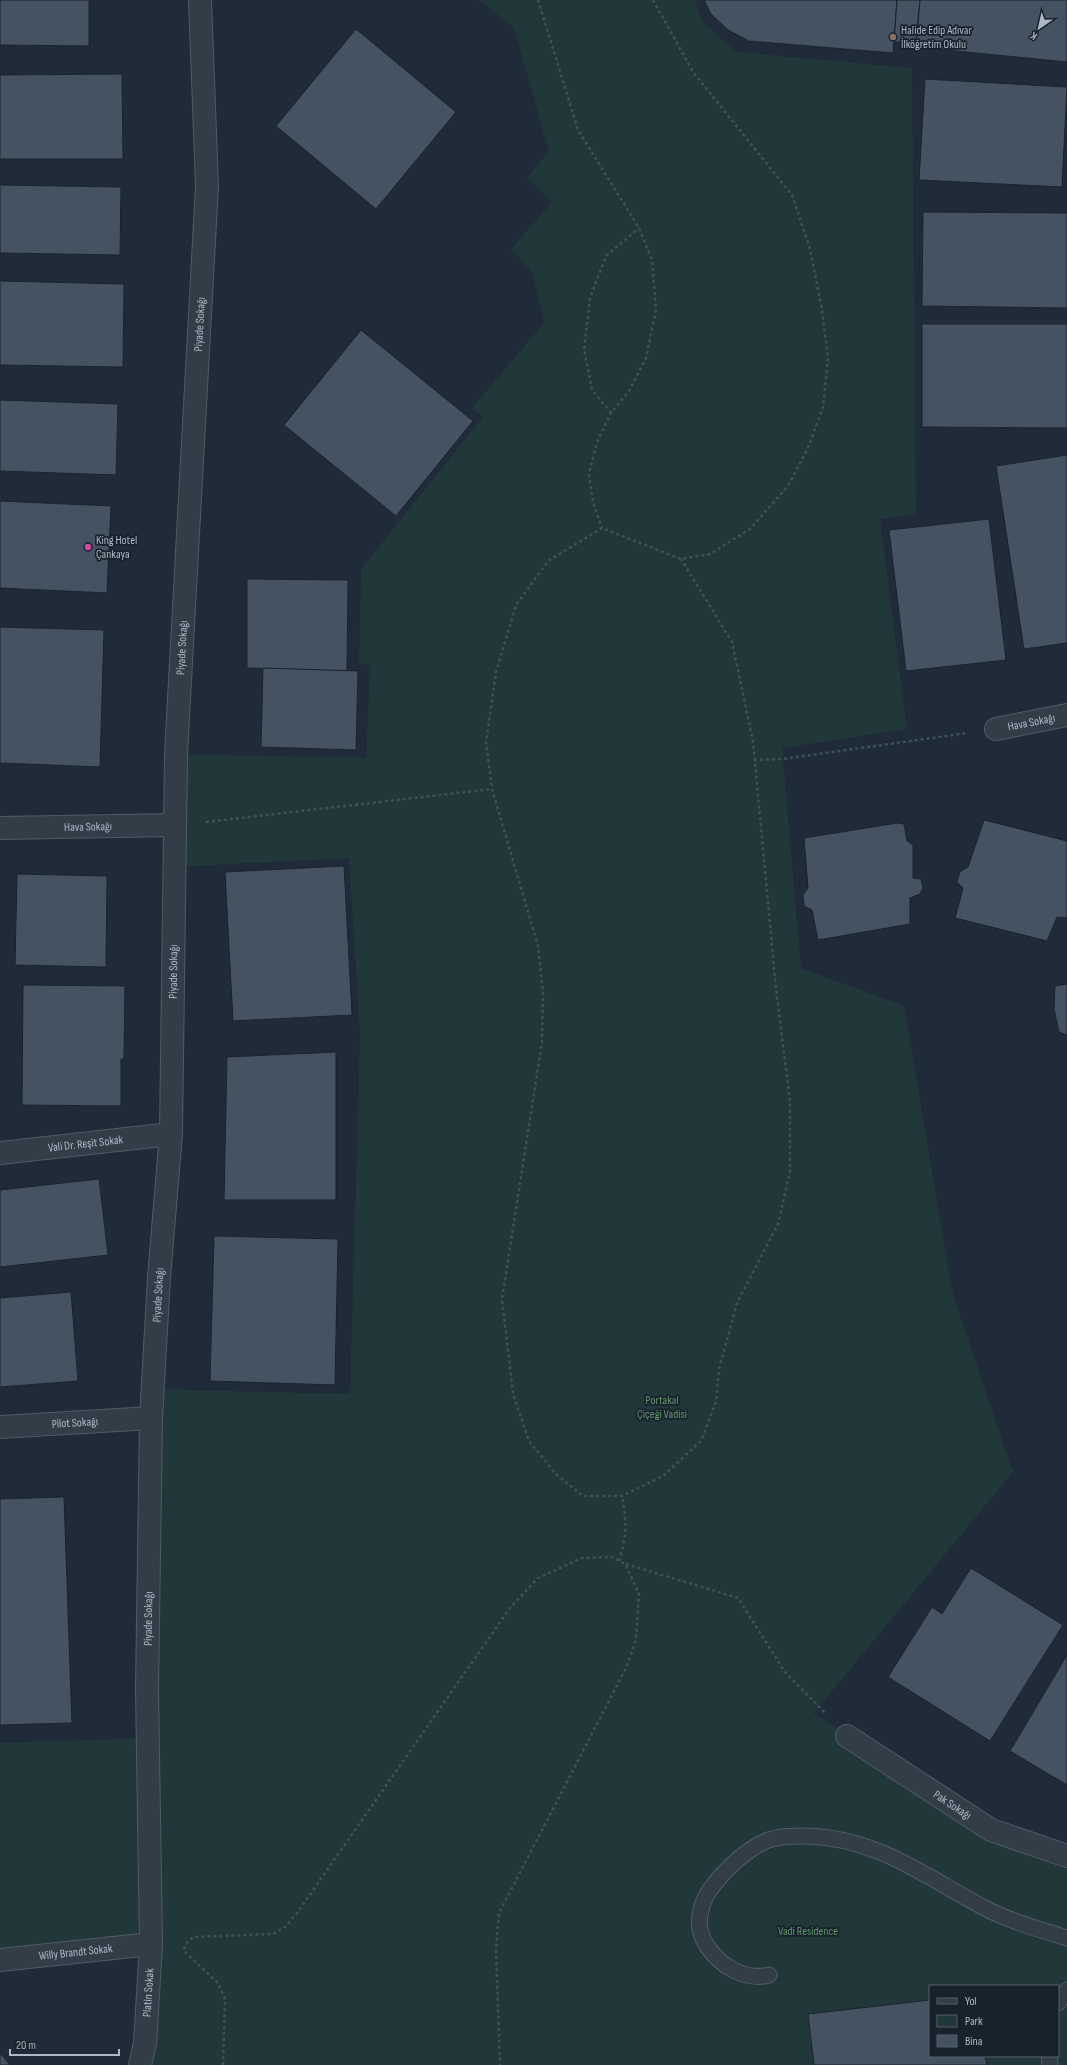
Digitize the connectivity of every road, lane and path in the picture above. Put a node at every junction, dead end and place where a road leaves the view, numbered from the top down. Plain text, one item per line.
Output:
1 (200, 0) edge
2 (538, 0) edge
3 (653, 0) edge
4 (639, 228) junction
5 (611, 413) junction
6 (602, 528) junction
7 (680, 559) junction
8 (1067, 714) edge
9 (996, 729) joint
10 (754, 760) junction
11 (492, 789) junction
12 (175, 825) junction
13 (0, 828) edge
14 (171, 1134) junction
15 (0, 1153) edge
16 (151, 1418) junction
17 (0, 1427) edge
18 (622, 1496) junction
19 (619, 1561) junction
20 (625, 1564) junction
21 (847, 1736) joint
22 (1067, 1856) edge
23 (1067, 1938) edge
24 (151, 1944) junction
25 (0, 1960) edge
26 (769, 1975) dead end
27 (1067, 1990) edge
28 (1059, 2002) edge
29 (140, 2065) edge
30 (222, 2065) edge
31 (500, 2065) edge

1 - 12 street, Piyade Sokağı
2 - 4 path
3 - 7 path
4 - 5 path
4 - 5 path
5 - 6 path
6 - 7 path
6 - 11 path
7 - 10 path
8 - 9 street, Hava Sokağı
9 - 10 path
10 - 18 path
11 - 12 path
11 - 18 path
12 - 13 street, Hava Sokağı
12 - 14 street, Piyade Sokağı
14 - 15 street, Vali Dr. Reşit Sokak
14 - 16 street, Piyade Sokağı
16 - 17 street, Pilot Sokağı
16 - 24 street, Piyade Sokağı
18 - 19 path
19 - 20 path
19 - 30 path
20 - 21 path
20 - 31 path
21 - 22 street, Pak Sokağı
23 - 26 lane
24 - 25 street, Willy Brandt Sokak
24 - 29 street, Platin Sokak
27 - 28 lane

